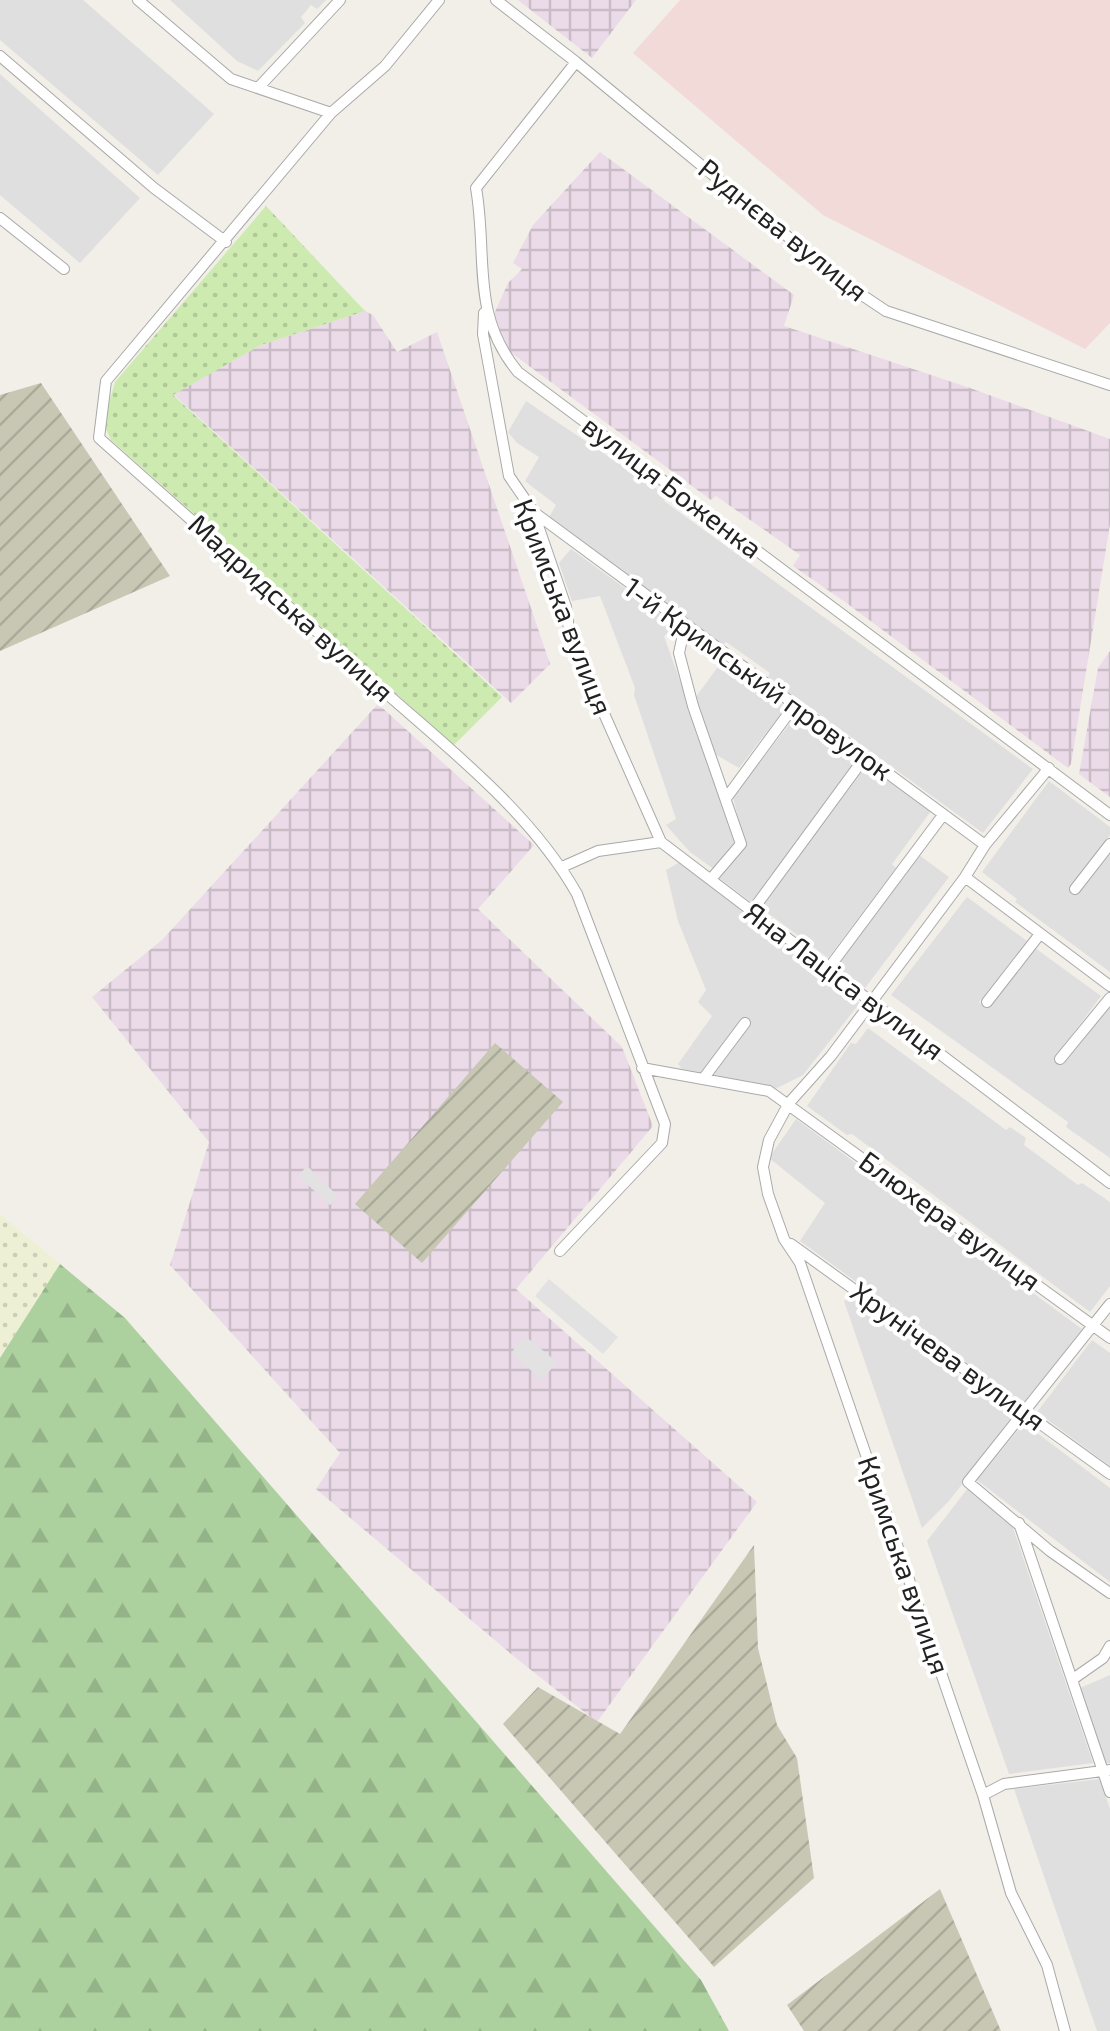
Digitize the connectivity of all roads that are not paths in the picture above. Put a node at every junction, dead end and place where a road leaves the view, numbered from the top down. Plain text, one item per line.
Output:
1 (138, 0) edge
2 (340, 0) edge
3 (438, 0) edge
4 (496, 0) edge
5 (0, 56) edge
6 (576, 62) junction
7 (258, 88) junction
8 (331, 113) junction
9 (0, 218) edge
10 (226, 242) junction
11 (64, 268) dead end
12 (484, 306) junction
13 (1110, 385) edge
14 (533, 512) junction
15 (684, 626) junction
16 (794, 706) junction
17 (865, 758) junction
18 (1049, 768) junction
19 (727, 797) junction
20 (944, 815) junction
21 (1110, 815) edge
22 (662, 842) junction
23 (1110, 844) edge
24 (985, 845) junction
25 (562, 867) junction
26 (965, 877) junction
27 (712, 879) junction
28 (1075, 889) dead end
29 (752, 911) junction
30 (1040, 934) junction
31 (828, 969) junction
32 (1110, 986) edge
33 (1110, 998) edge
34 (872, 1002) junction
35 (987, 1002) dead end
36 (745, 1024) dead end
37 (1060, 1059) dead end
38 (642, 1068) junction
39 (702, 1079) junction
40 (789, 1103) junction
41 (1110, 1183) edge
42 (784, 1240) junction
43 (560, 1250) dead end
44 (1110, 1304) edge
45 (1093, 1326) junction
46 (1110, 1338) edge
47 (1026, 1411) junction
48 (1110, 1474) edge
49 (1018, 1522) junction
50 (1110, 1594) edge
51 (1110, 1646) edge
52 (1072, 1678) junction
53 (1106, 1770) edge
54 (1110, 1792) edge
55 (983, 1794) junction
56 (1066, 2031) edge

1 - 7 street
2 - 7 street
3 - 8 street, Мадридська вулиця
4 - 6 street, Руднєва вулиця
5 - 10 street
6 - 12 street, вулиця Боженка
6 - 13 street, Руднєва вулиця
7 - 8 street
8 - 10 street, Мадридська вулиця
9 - 11 street
10 - 25 street, Мадридська вулиця
12 - 14 street, Кримська вулиця
12 - 18 street, вулиця Боженка
14 - 15 street, 1-й Кримський провулок
14 - 22 street, Кримська вулиця
15 - 16 street, 1-й Кримський провулок
15 - 19 street
16 - 17 street, 1-й Кримський провулок
16 - 19 street
17 - 20 street, 1-й Кримський провулок
17 - 29 street
18 - 21 street, вулиця Боженка
18 - 24 street, Кримська вулиця
19 - 27 street
20 - 24 street, 1-й Кримський провулок
20 - 31 street
22 - 25 street
22 - 27 street, Яна Лаціса вулиця
23 - 28 street
24 - 26 street, Кримська вулиця
25 - 38 street, Мадридська вулиця
26 - 30 street
26 - 34 street, Кримська вулиця
27 - 29 street, Яна Лаціса вулиця
29 - 31 street, Яна Лаціса вулиця
30 - 32 street
30 - 35 street
31 - 34 street, Яна Лаціса вулиця
33 - 37 street
34 - 40 street, Кримська вулиця
34 - 41 street, Яна Лаціса вулиця
36 - 39 street
38 - 39 street, Блюхера вулиця
38 - 43 street, Мадридська вулиця
39 - 40 street, Блюхера вулиця
40 - 42 street, Кримська вулиця
40 - 45 street, Блюхера вулиця
42 - 47 street, Хрунічева вулиця
42 - 55 street, Кримська вулиця
44 - 45 street
45 - 46 street, Блюхера вулиця
45 - 47 street
47 - 48 street, Хрунічева вулиця
47 - 49 street
49 - 50 street
49 - 52 street
51 - 52 street
52 - 53 street
53 - 54 street
53 - 55 street
55 - 56 street, Кримська вулиця

